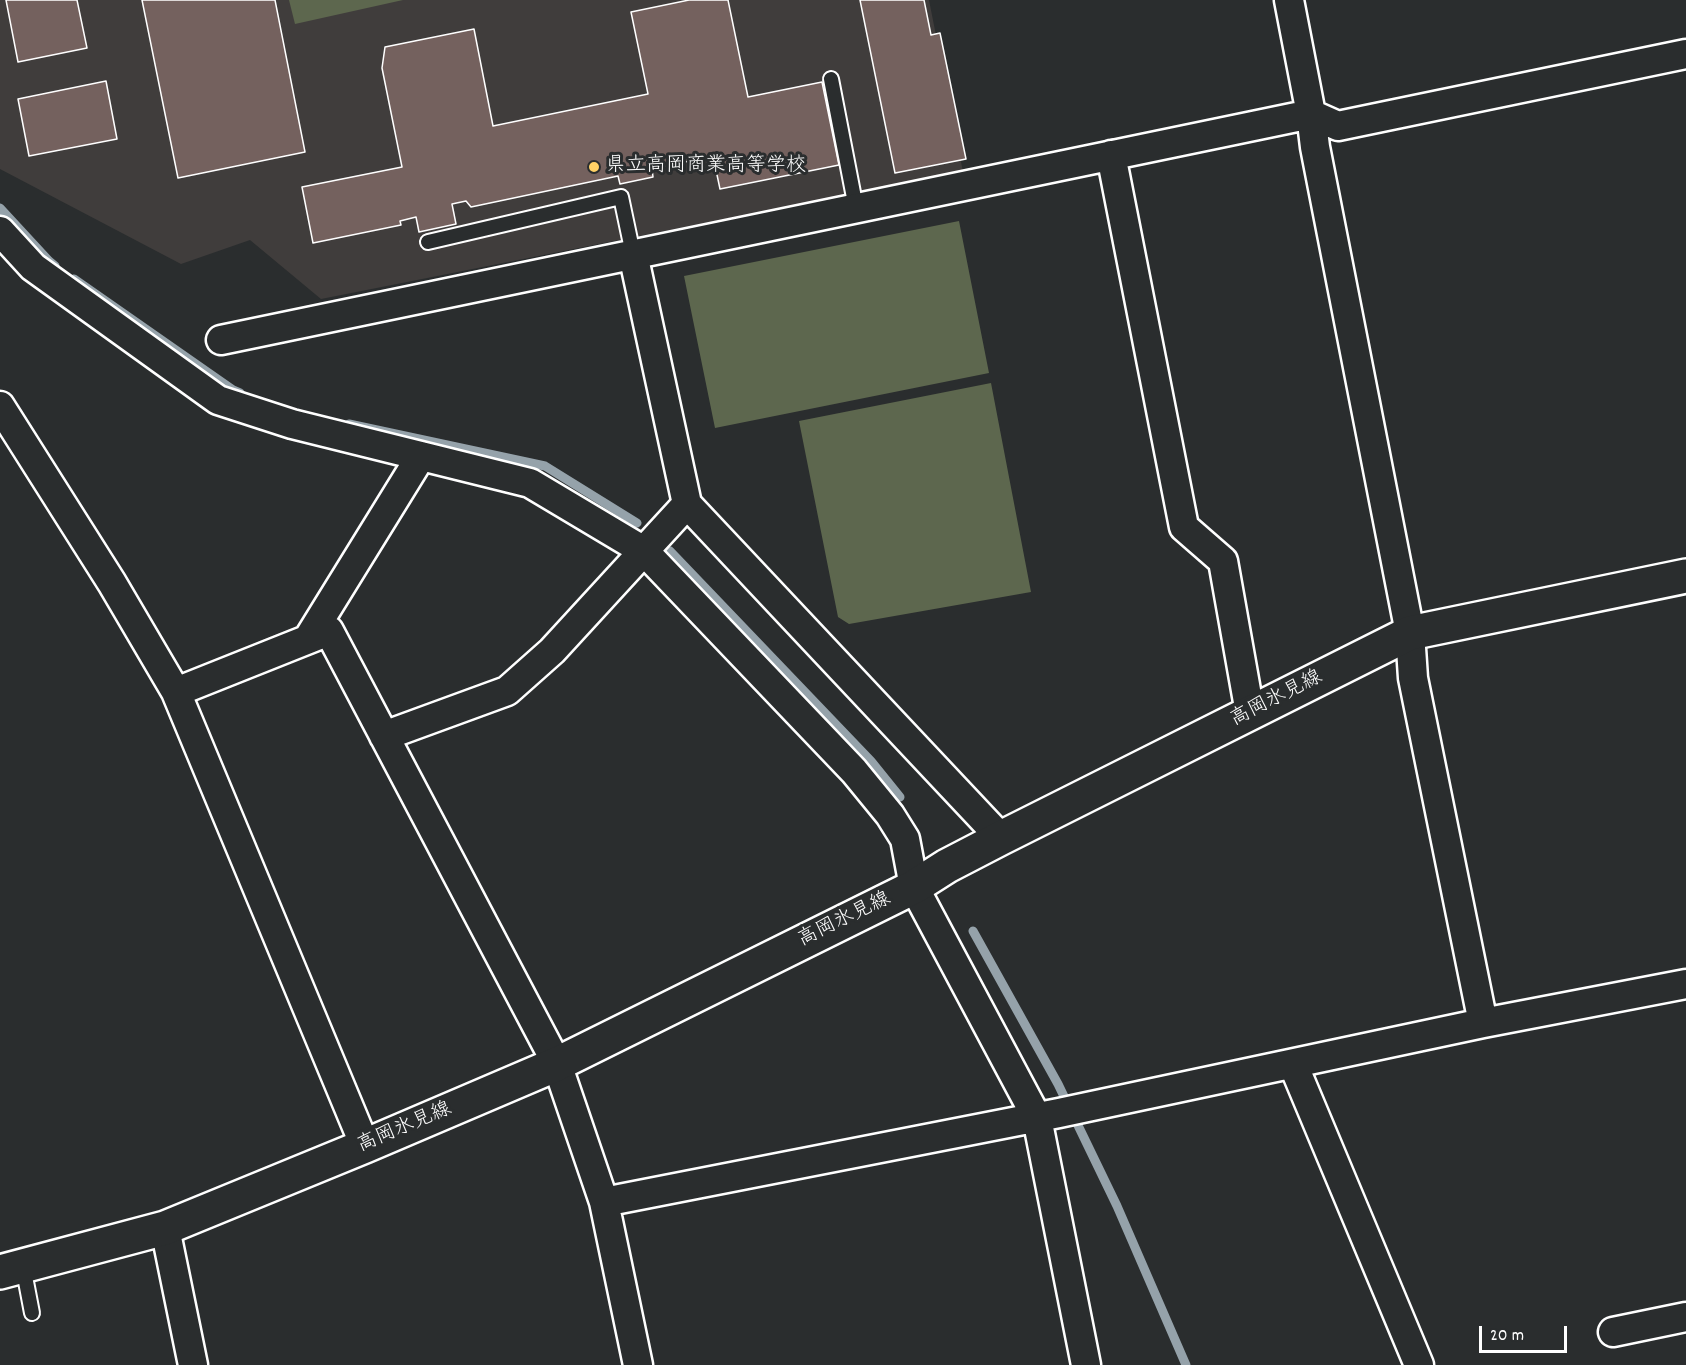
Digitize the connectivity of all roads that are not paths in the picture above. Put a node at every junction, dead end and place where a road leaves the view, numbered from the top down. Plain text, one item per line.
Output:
1 (1289, 0) edge
2 (1686, 54) edge
3 (831, 79) dead end
4 (1311, 114) junction
5 (1111, 155) junction
6 (856, 208) junction
7 (0, 231) edge
8 (428, 242) dead end
9 (633, 254) junction
10 (221, 340) dead end
11 (0, 406) edge
12 (9, 439) edge
13 (421, 456) junction
14 (687, 504) junction
15 (644, 551) junction
16 (1686, 576) edge
17 (1410, 633) junction
18 (308, 639) junction
19 (176, 692) junction
20 (1250, 713) junction
21 (384, 736) junction
22 (1001, 838) junction
23 (914, 887) junction
24 (1686, 984) edge
25 (1483, 1023) junction
26 (557, 1064) junction
27 (1293, 1064) junction
28 (1048, 1116) junction
29 (365, 1146) junction
30 (604, 1203) junction
31 (165, 1228) junction
32 (11, 1269) edge
33 (32, 1313) dead end
34 (1686, 1317) edge
35 (1613, 1332) dead end
36 (193, 1365) edge
37 (638, 1365) edge
38 (1086, 1365) edge
39 (1419, 1365) edge

1 - 4 street
2 - 4 street
3 - 6 lane
4 - 5 street
4 - 17 street
5 - 6 street
5 - 20 street
6 - 9 street
7 - 13 street
8 - 9 lane
9 - 10 street
9 - 14 street
11 - 12 street
12 - 19 street
13 - 15 street
13 - 18 street
14 - 15 street
14 - 22 street
15 - 21 street
15 - 23 street
16 - 17 main road, 高岡氷見線
17 - 20 main road, 高岡氷見線
17 - 25 street
18 - 19 street
18 - 21 street
19 - 29 street
20 - 22 main road, 高岡氷見線
21 - 26 street
22 - 23 main road, 高岡氷見線
23 - 26 main road, 高岡氷見線
23 - 28 street
24 - 25 street
25 - 27 street
26 - 29 main road, 高岡氷見線
26 - 30 street
27 - 28 street
27 - 39 street
28 - 30 street
28 - 38 street
29 - 31 main road, 高岡氷見線
30 - 37 street
31 - 32 main road, 高岡氷見線
31 - 36 street
32 - 33 lane
34 - 35 street

